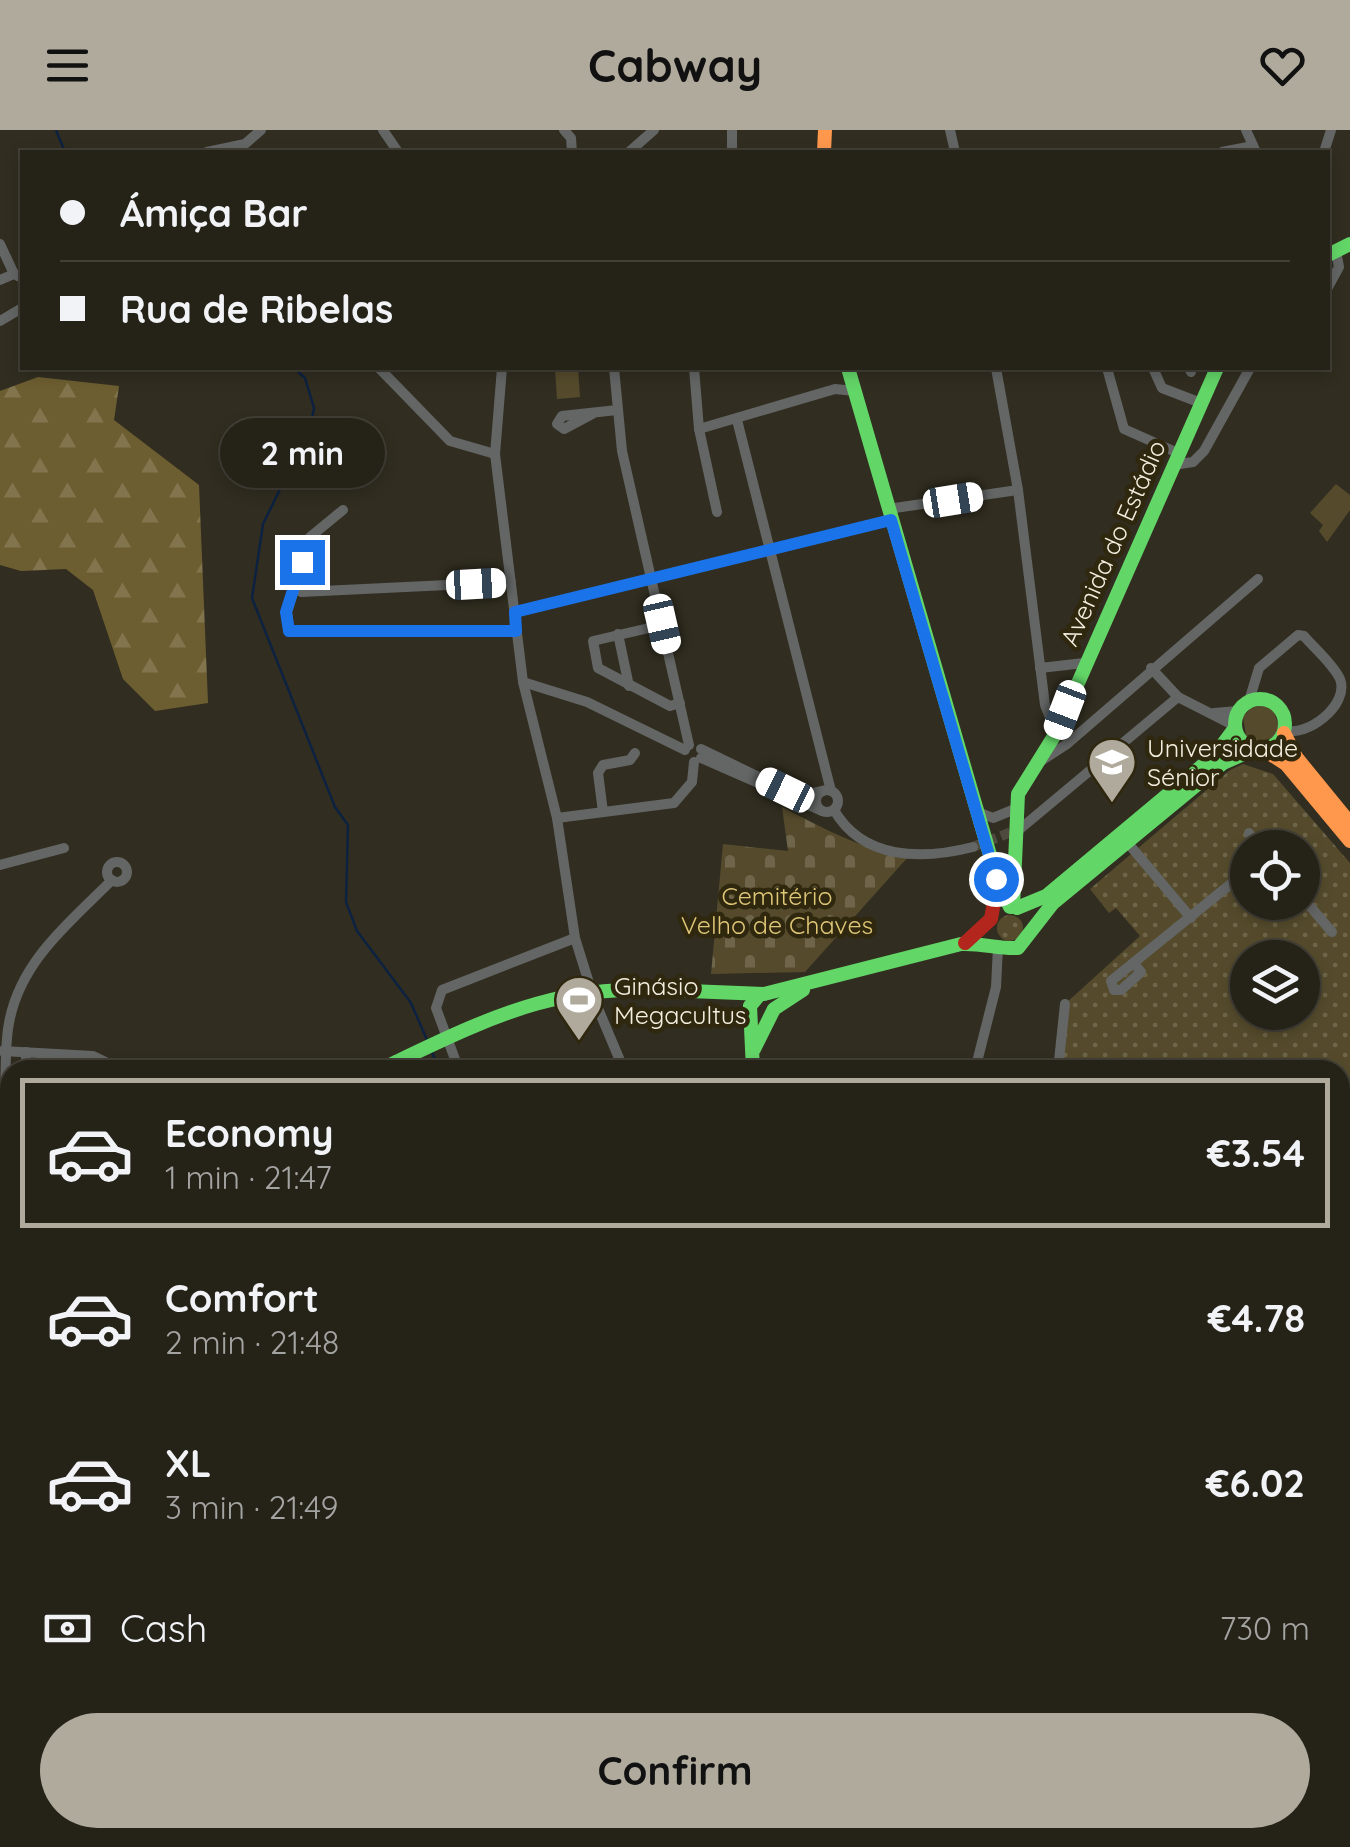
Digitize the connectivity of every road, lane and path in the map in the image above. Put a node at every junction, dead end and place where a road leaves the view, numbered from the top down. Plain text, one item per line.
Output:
1 (261, 130) edge
2 (654, 130) edge
3 (1246, 130) edge
4 (1254, 149) edge
5 (216, 150) edge
6 (631, 150) edge
7 (0, 244) edge
8 (1338, 250) edge
9 (18, 276) edge
10 (0, 280) edge
11 (1330, 284) edge
12 (385, 370) edge
13 (502, 370) edge
14 (614, 370) edge
15 (694, 370) edge
16 (849, 370) edge
17 (996, 370) edge
18 (1108, 370) edge
19 (1154, 370) edge
20 (1215, 370) edge
21 (1249, 370) edge
22 (855, 391) junction
23 (1201, 403) junction
24 (617, 410) junction
25 (594, 413) dead end
26 (737, 420) junction
27 (699, 429) junction
28 (494, 454) junction
29 (1175, 459) junction
30 (1018, 490) junction
31 (343, 510) dead end
32 (716, 512) dead end
33 (890, 515) junction
34 (768, 549) junction
35 (652, 578) junction
36 (1258, 579) dead end
37 (511, 582) junction
38 (295, 586) junction
39 (515, 612) junction
40 (662, 624) junction
41 (516, 631) junction
42 (618, 634) junction
43 (1084, 663) junction
44 (1040, 668) junction
45 (1151, 668) junction
46 (523, 682) junction
47 (629, 686) junction
48 (1178, 698) junction
49 (680, 704) junction
50 (1046, 706) junction
51 (1065, 710) junction
52 (1239, 717) junction
53 (1284, 732) junction
54 (1064, 735) junction
55 (1259, 750) junction
56 (635, 753) dead end
57 (694, 753) junction
58 (827, 791) junction
59 (1014, 810) junction
60 (828, 811) junction
61 (976, 811) junction
62 (602, 812) junction
63 (557, 818) junction
64 (1350, 823) edge
65 (1020, 828) tunnel mouth
66 (1350, 841) edge
67 (1127, 842) junction
68 (974, 847) tunnel mouth
69 (64, 848) dead end
70 (0, 865) edge
71 (112, 880) dead end
72 (1230, 885) edge
73 (1009, 908) junction
74 (1191, 918) junction
75 (1320, 918) edge
76 (1031, 929) junction
77 (1332, 932) dead end
78 (575, 938) junction
79 (998, 942) junction
80 (1136, 965) dead end
81 (817, 982) junction
82 (719, 994) junction
83 (762, 994) junction
84 (1065, 1004) dead end
85 (752, 1011) junction
86 (772, 1013) junction
87 (754, 1048) junction
88 (4, 1051) edge
89 (26, 1052) junction
90 (26, 1060) edge
91 (104, 1060) edge
92 (400, 1060) edge
93 (455, 1060) edge
94 (620, 1060) edge
95 (754, 1060) edge
96 (978, 1060) edge
97 (1059, 1060) edge
98 (1350, 1304) edge
99 (1350, 1325) edge

1 - 5 street
2 - 6 street
3 - 4 street
7 - 9 street
8 - 11 street
9 - 10 street
12 - 28 street
13 - 28 street
14 - 24 street
15 - 27 street
16 - 22 main road
17 - 30 street
18 - 29 street
19 - 23 street
20 - 23 main road, Avenida do Estádio
21 - 29 street
22 - 26 street
22 - 33 main road
23 - 29 main road, Avenida do Estádio
24 - 25 street
24 - 35 street
26 - 27 street
26 - 34 street
27 - 32 street
28 - 37 street
29 - 43 main road, Avenida do Estádio
30 - 33 street
30 - 44 street
31 - 38 street
33 - 34 street
33 - 61 main road
34 - 35 street
34 - 58 street
35 - 39 street
35 - 40 street
36 - 45 street
37 - 38 street
37 - 39 street
38 - 41 street
39 - 41 street
40 - 42 street
40 - 49 street
41 - 46 street
42 - 47 street
42 - 47 street
43 - 44 street
43 - 51 main road, Avenida do Estádio
44 - 50 street
45 - 48 street
45 - 54 street
46 - 57 street
46 - 63 street
47 - 49 street
48 - 52 street
48 - 65 street
49 - 57 street
50 - 51 street
50 - 54 street
51 - 54 main road, Avenida do Estádio
52 - 53 main road
52 - 53 street
52 - 55 main road
52 - 73 main road
53 - 55 main road
53 - 64 main road
54 - 59 main road, Avenida do Estádio
55 - 66 main road
55 - 67 main road
56 - 62 street
57 - 58 street
57 - 60 street
57 - 62 street
58 - 60 street
58 - 60 street
59 - 61 street
59 - 73 main road, Avenida do Estádio
60 - 68 street
61 - 73 main road
62 - 63 street
63 - 78 street
67 - 74 street
67 - 76 main road
69 - 70 street
71 - 88 street
72 - 74 street
73 - 76 main road
73 - 79 main road
74 - 80 street
75 - 77 street
76 - 79 main road
78 - 93 street
78 - 94 street
79 - 81 main road
79 - 96 street
81 - 83 main road
81 - 86 main road
82 - 83 main road
82 - 85 main road
82 - 92 main road, bridge
83 - 85 main road
83 - 86 main road
84 - 97 street
85 - 86 main road
85 - 87 main road
86 - 87 main road
87 - 95 main road
88 - 89 street
89 - 90 street
89 - 91 street
98 - 99 street

